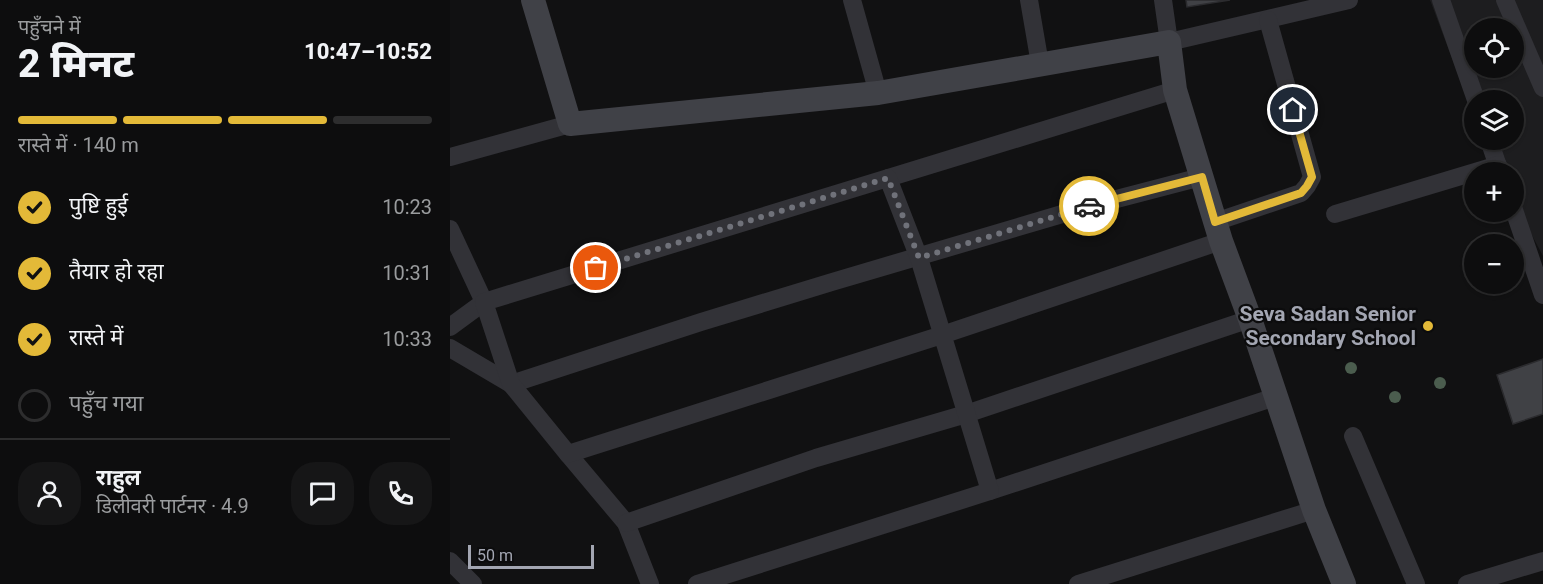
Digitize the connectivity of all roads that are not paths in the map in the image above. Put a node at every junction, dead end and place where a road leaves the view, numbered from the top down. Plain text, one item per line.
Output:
1 (533, 0) edge
2 (852, 0) edge
3 (1029, 0) edge
4 (1163, 0) edge
5 (1349, 0) edge
6 (1441, 0) edge
7 (1505, 0) edge
8 (1268, 20) junction
9 (1169, 42) junction
10 (1040, 64) junction
11 (1543, 88) edge
12 (1175, 90) junction
13 (1472, 90) edge
14 (878, 93) junction
15 (570, 124) junction
16 (450, 157) edge
17 (1202, 177) junction
18 (888, 178) junction
19 (1464, 179) edge
20 (1335, 214) dead end
21 (1518, 222) edge
22 (450, 228) edge
23 (1218, 231) junction
24 (919, 258) junction
25 (1541, 285) edge
26 (484, 302) junction
27 (1250, 319) junction
28 (450, 327) edge
29 (942, 335) junction
30 (450, 348) edge
31 (511, 384) junction
32 (1275, 397) junction
33 (966, 414) junction
34 (1353, 436) dead end
35 (568, 454) junction
36 (990, 491) junction
37 (1314, 510) junction
38 (626, 523) junction
39 (450, 561) edge
40 (1543, 561) edge
41 (474, 584) edge
42 (650, 584) edge
43 (697, 584) edge
44 (1078, 584) edge
45 (1344, 584) edge
46 (1416, 584) edge
47 (1467, 584) edge

1 - 15 street
2 - 14 street
3 - 10 street
4 - 9 street
5 - 8 street
6 - 13 street
7 - 11 street
8 - 9 street
8 - 23 street
9 - 10 street
9 - 12 street
10 - 14 street
12 - 17 street
12 - 18 street
14 - 15 street
15 - 16 street
17 - 23 street
17 - 24 street
18 - 24 street
18 - 26 street
19 - 20 street
21 - 25 street
22 - 26 street
23 - 27 street
23 - 29 street
24 - 29 street
24 - 31 street
26 - 28 street
26 - 31 street
27 - 32 street
27 - 33 street
29 - 33 street
29 - 35 street
30 - 31 street
31 - 35 street
32 - 36 street
32 - 37 street
33 - 36 street
33 - 38 street
34 - 46 street
35 - 38 street
36 - 43 street
37 - 44 street
37 - 45 street
38 - 42 street
39 - 41 street
40 - 47 street

